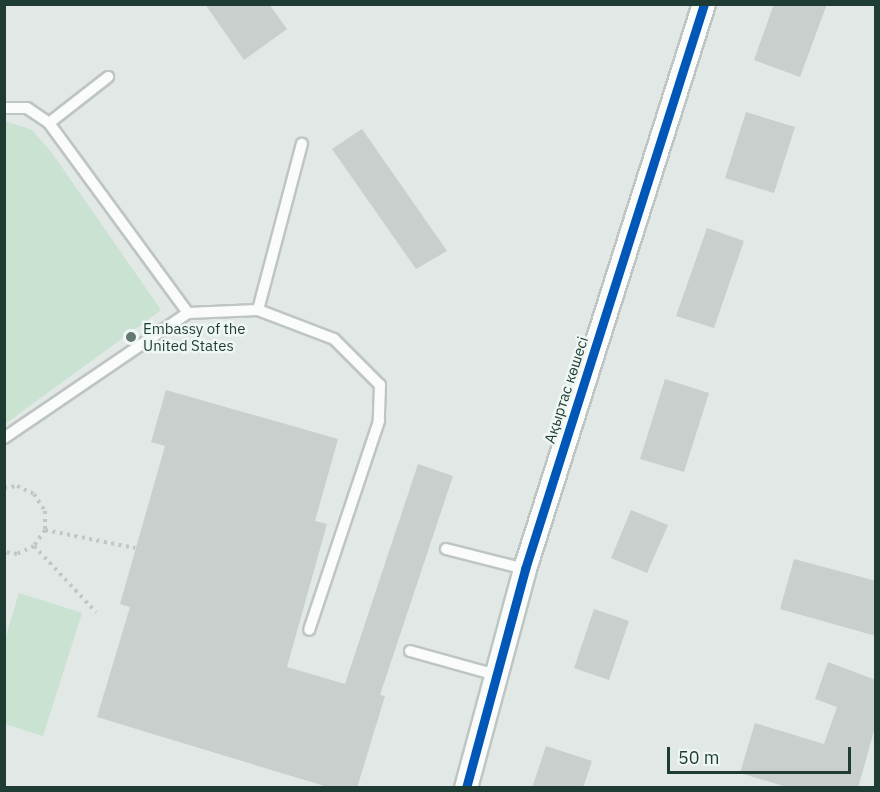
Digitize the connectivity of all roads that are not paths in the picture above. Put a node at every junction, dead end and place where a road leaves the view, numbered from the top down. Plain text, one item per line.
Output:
1 (704, 4) edge
2 (108, 77) dead end
3 (4, 108) edge
4 (49, 123) junction
5 (302, 144) dead end
6 (258, 310) junction
7 (188, 313) junction
8 (4, 438) edge
9 (446, 549) dead end
10 (525, 568) junction
11 (309, 630) dead end
12 (410, 651) dead end
13 (496, 675) junction
14 (466, 788) edge

1 - 10 street, Ақыртас көшесі
2 - 4 lane
3 - 4 lane
4 - 7 lane
5 - 6 lane
6 - 7 lane
6 - 11 lane
7 - 8 lane
9 - 10 lane
10 - 13 street, Ақыртас көшесі
12 - 13 lane
13 - 14 street, Ақыртас көшесі

